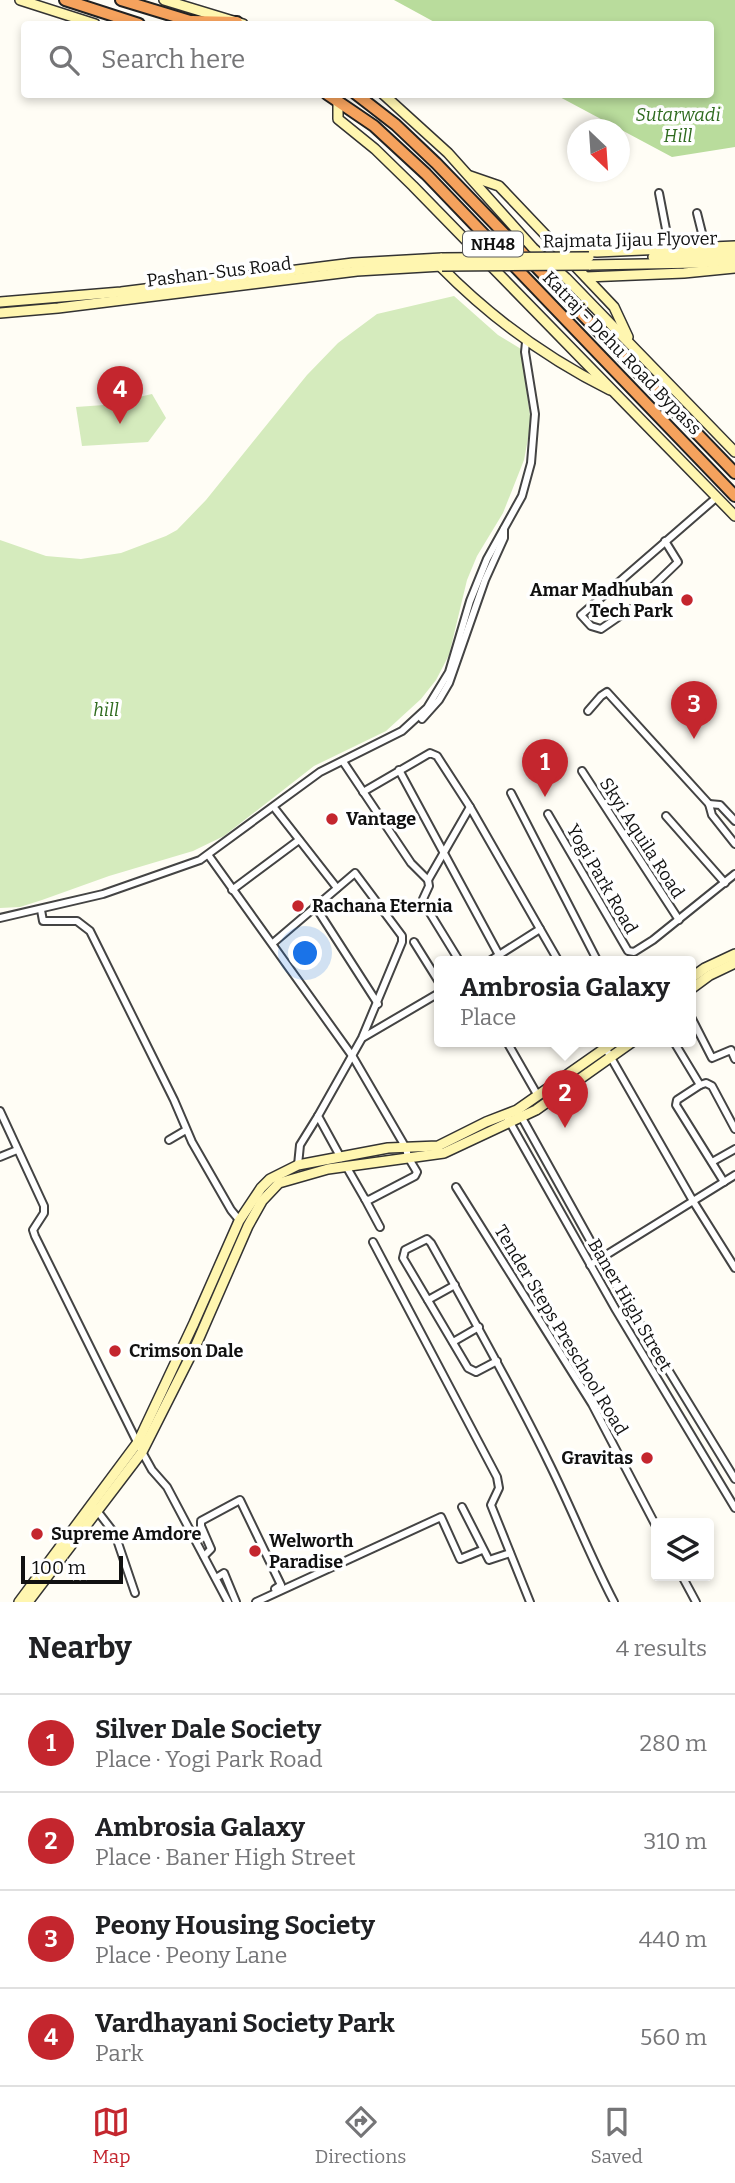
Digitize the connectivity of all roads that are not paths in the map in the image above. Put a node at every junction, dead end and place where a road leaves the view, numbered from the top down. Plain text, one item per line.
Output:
1 (20, 0) edge
2 (65, 0) edge
3 (121, 0) edge
4 (164, 0) edge
5 (86, 21) edge
6 (130, 21) edge
7 (189, 21) edge
8 (233, 21) edge
9 (332, 98) edge
10 (361, 98) edge
11 (387, 98) edge
12 (468, 175) junction
13 (659, 193) dead end
14 (697, 213) dead end
15 (735, 246) edge
16 (706, 249) junction
17 (561, 250) junction
18 (670, 250) junction
19 (735, 253) edge
20 (591, 258) junction
21 (735, 260) edge
22 (441, 263) junction
23 (735, 268) edge
24 (586, 276) junction
25 (57, 297) junction
26 (0, 302) edge
27 (59, 311) junction
28 (0, 313) edge
29 (526, 342) junction
30 (635, 349) junction
31 (629, 363) junction
32 (617, 394) junction
33 (644, 401) junction
34 (634, 410) junction
35 (735, 452) edge
36 (735, 473) edge
37 (735, 496) edge
38 (717, 497) junction
39 (735, 516) edge
40 (504, 527) junction
41 (665, 541) junction
42 (649, 590) dead end
43 (630, 609) dead end
44 (588, 711) dead end
45 (344, 763) junction
46 (399, 770) junction
47 (582, 771) dead end
48 (363, 792) junction
49 (511, 793) dead end
50 (709, 804) junction
51 (470, 807) junction
52 (276, 810) junction
53 (548, 814) dead end
54 (666, 816) dead end
55 (735, 821) edge
56 (299, 841) junction
57 (735, 844) edge
58 (444, 851) junction
59 (210, 855) junction
60 (735, 874) edge
61 (428, 880) junction
62 (725, 883) junction
63 (337, 888) junction
64 (232, 890) junction
65 (315, 906) junction
66 (41, 910) junction
67 (0, 918) edge
68 (679, 920) junction
69 (540, 929) junction
70 (414, 942) dead end
71 (273, 943) junction
72 (735, 954) edge
73 (499, 955) joint
74 (456, 956) edge
75 (556, 956) edge
76 (595, 956) edge
77 (735, 963) edge
78 (434, 974) edge
79 (696, 974) edge
80 (696, 985) edge
81 (434, 996) edge
82 (378, 1004) junction
83 (696, 1027) edge
84 (362, 1038) junction
85 (510, 1047) edge
86 (677, 1047) edge
87 (606, 1050) edge
88 (353, 1057) junction
89 (735, 1059) edge
90 (700, 1085) junction
91 (538, 1096) junction
92 (0, 1111) edge
93 (520, 1113) junction
94 (318, 1116) junction
95 (507, 1118) junction
96 (735, 1129) edge
97 (186, 1130) junction
98 (169, 1140) dead end
99 (735, 1149) edge
100 (17, 1150) junction
101 (407, 1152) junction
102 (0, 1157) edge
103 (343, 1162) junction
104 (712, 1162) junction
105 (298, 1166) junction
106 (735, 1176) edge
107 (724, 1182) junction
108 (456, 1187) dead end
109 (365, 1199) junction
110 (693, 1201) junction
111 (239, 1221) junction
112 (248, 1226) junction
113 (380, 1227) dead end
114 (373, 1242) dead end
115 (600, 1260) junction
116 (590, 1265) junction
117 (735, 1268) edge
118 (455, 1285) junction
119 (428, 1300) junction
120 (479, 1327) junction
121 (453, 1342) junction
122 (497, 1361) junction
123 (138, 1442) junction
124 (716, 1449) junction
125 (142, 1452) junction
126 (704, 1456) junction
127 (735, 1479) edge
128 (462, 1507) dead end
129 (95, 1508) junction
130 (735, 1508) edge
131 (651, 1518) edge
132 (482, 1550) junction
133 (510, 1552) junction
134 (204, 1556) junction
135 (216, 1578) junction
136 (685, 1581) edge
137 (135, 1593) dead end
138 (19, 1602) edge
139 (28, 1602) edge
140 (228, 1602) edge
141 (236, 1602) edge
142 (248, 1602) edge
143 (256, 1602) edge
144 (529, 1602) edge
145 (614, 1602) edge
146 (696, 1602) edge

1 - 5 street
2 - 6 highway
3 - 7 highway
4 - 8 street
9 - 32 street
9 - 33 highway, Katraj - Dehu Road Bypass / NH48
10 - 31 highway, Katraj - Dehu Road Bypass / NH48
11 - 12 street
12 - 17 street
12 - 30 street
13 - 18 street
14 - 16 street
15 - 16 street
16 - 18 street
17 - 20 street
17 - 24 street
18 - 20 street
19 - 20 street, Rajmata Jijau Flyover
20 - 21 street, Rajmata Jijau Flyover
20 - 22 street, Rajmata Jijau Flyover, bridge
22 - 25 street, Pashan-Sus Road
22 - 27 street, Pashan-Sus Road
22 - 29 street
23 - 24 street
24 - 30 street
25 - 26 street, Pashan-Sus Road
25 - 27 street
27 - 28 street, Pashan-Sus Road
29 - 32 street
29 - 40 street
30 - 31 highway
30 - 35 street
31 - 36 highway, Katraj - Dehu Road Bypass / NH48
32 - 34 street
33 - 34 highway
33 - 37 highway, Katraj - Dehu Road Bypass / NH48
34 - 38 street
38 - 39 street
38 - 41 street
40 - 45 street
40 - 59 street
41 - 42 street
41 - 43 street
44 - 50 street
45 - 48 street
45 - 52 street
46 - 48 street
46 - 51 street
46 - 58 street
47 - 68 street, Skyi Aquila Road
48 - 61 street
49 - 76 street
50 - 55 street
50 - 57 street
51 - 58 street
51 - 69 street
52 - 56 street
52 - 59 street
53 - 68 street, Yogi Park Road
54 - 62 street
56 - 63 street
56 - 64 street
58 - 61 street
58 - 73 street
59 - 64 street
59 - 66 street
60 - 62 street, Yogi Park Road
61 - 74 street
62 - 68 street, Yogi Park Road
63 - 65 street
63 - 82 street
64 - 71 street
65 - 71 street
65 - 82 street
66 - 67 street
66 - 97 street
69 - 73 street
69 - 75 street
70 - 78 street
71 - 88 street
72 - 79 street
77 - 80 street
81 - 84 street
82 - 84 street
83 - 89 street
84 - 88 street
85 - 91 street
86 - 90 street
87 - 91 street
87 - 93 street
87 - 110 street
88 - 94 street
88 - 101 street
90 - 96 street
90 - 104 street
91 - 93 street
92 - 100 street
93 - 95 street
93 - 115 street, Baner High Street
94 - 103 street
94 - 105 street
95 - 101 street
95 - 116 street, Baner High Street
97 - 98 street
97 - 111 street
99 - 104 street
100 - 102 street
100 - 123 street
101 - 103 street
101 - 109 street
103 - 105 street
103 - 109 street
103 - 112 street
104 - 107 street
105 - 111 street
106 - 107 street
107 - 110 street
108 - 131 street, Tender Steps Preschool Road
109 - 113 street
110 - 115 street
110 - 117 street
111 - 112 street
111 - 123 street
112 - 125 street
114 - 133 street
115 - 116 street
115 - 124 street, Baner High Street
116 - 126 street, Baner High Street
118 - 119 street
118 - 119 street
118 - 120 street
119 - 121 street
120 - 121 street
120 - 122 street
121 - 122 street
122 - 145 street
123 - 125 street
123 - 129 street
124 - 126 street
124 - 127 street, Baner High Street
125 - 129 street
125 - 134 street
126 - 130 street, Baner High Street
128 - 132 street
129 - 137 street
129 - 138 street
129 - 139 street
132 - 133 street
132 - 143 street
133 - 144 street
134 - 135 street
134 - 142 street
135 - 140 street
135 - 141 street
136 - 146 street

